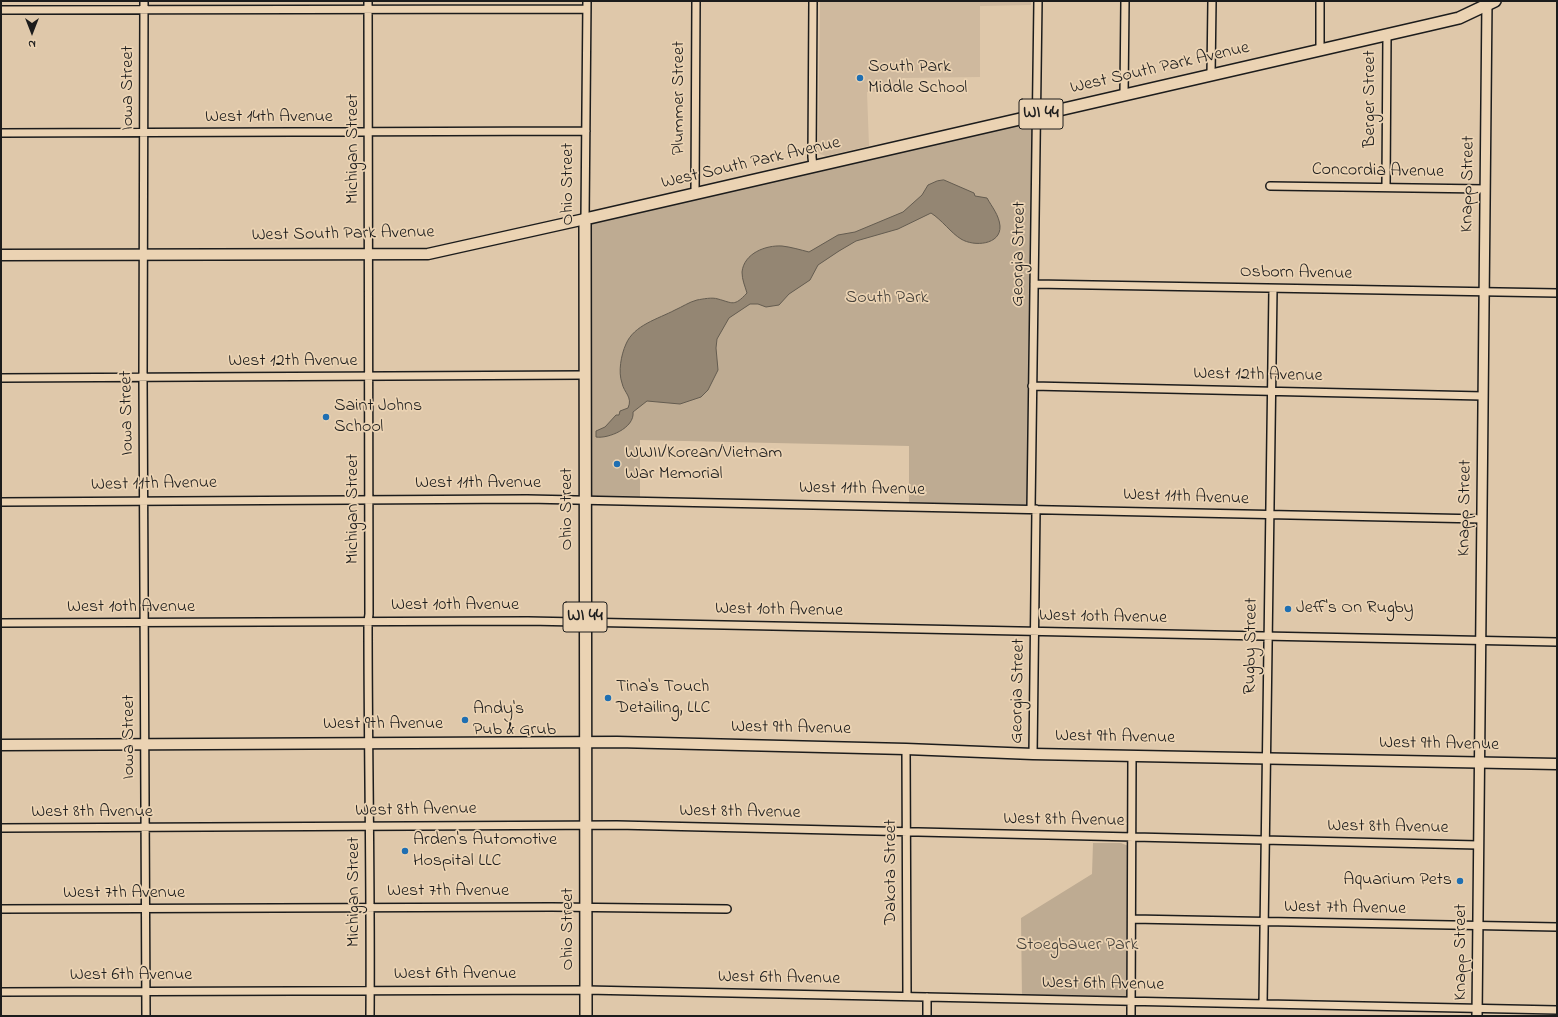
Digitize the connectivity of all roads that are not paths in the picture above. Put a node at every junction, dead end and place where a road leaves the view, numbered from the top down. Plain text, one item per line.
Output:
1 (144, 1) edge
2 (368, 1) edge
3 (587, 1) edge
4 (696, 1) edge
5 (813, 1) edge
6 (1038, 1) edge
7 (1125, 1) edge
8 (1212, 1) edge
9 (1320, 1) edge
10 (1490, 3) edge
11 (587, 9) junction
12 (1, 10) edge
13 (144, 10) junction
14 (368, 10) junction
15 (1387, 35) junction
16 (1320, 50) junction
17 (1210, 75) junction
18 (1124, 95) junction
19 (1037, 115) junction
20 (586, 131) junction
21 (1, 133) edge
22 (144, 133) junction
23 (369, 133) junction
24 (813, 167) junction
25 (1270, 186) dead end
26 (1386, 187) junction
27 (1484, 190) junction
28 (695, 194) junction
29 (585, 219) junction
30 (144, 254) junction
31 (368, 254) junction
32 (1, 255) edge
33 (1034, 284) junction
34 (1273, 289) junction
35 (1484, 292) junction
36 (1557, 294) edge
37 (585, 375) junction
38 (369, 377) junction
39 (1, 378) edge
40 (143, 378) junction
41 (1032, 386) junction
42 (1271, 391) junction
43 (1484, 396) junction
44 (369, 498) junction
45 (144, 500) junction
46 (585, 500) junction
47 (1, 502) edge
48 (1034, 509) junction
49 (1270, 515) junction
50 (1482, 519) junction
51 (368, 622) junction
52 (585, 622) junction
53 (1, 623) edge
54 (144, 623) junction
55 (1035, 632) junction
56 (1267, 636) junction
57 (1481, 641) junction
58 (1557, 642) edge
59 (585, 742) junction
60 (368, 743) junction
61 (144, 744) junction
62 (1, 745) edge
63 (906, 748) junction
64 (1034, 754) junction
65 (1132, 756) junction
66 (1266, 758) junction
67 (1479, 763) junction
68 (1557, 764) edge
69 (585, 825) junction
70 (370, 827) junction
71 (1, 828) edge
72 (146, 828) junction
73 (907, 831) junction
74 (1131, 837) junction
75 (1265, 840) junction
76 (1478, 845) junction
77 (370, 908) junction
78 (586, 908) junction
79 (1, 909) edge
80 (146, 909) junction
81 (727, 909) dead end
82 (1132, 919) junction
83 (1265, 922) junction
84 (1478, 926) junction
85 (1557, 927) edge
86 (370, 990) junction
87 (586, 990) junction
88 (146, 991) junction
89 (1, 992) edge
90 (907, 996) junction
91 (927, 997) junction
92 (1131, 1001) junction
93 (1263, 1004) junction
94 (1557, 1010) edge
95 (1477, 1013) edge
96 (146, 1016) edge
97 (370, 1016) edge
98 (586, 1016) edge
99 (927, 1016) edge
100 (1131, 1016) edge

1 - 13 street, Iowa Street
2 - 14 street, Michigan Street
3 - 11 street, Ohio Street
4 - 28 street, Plummer Street
5 - 24 street
6 - 19 street, Georgia Street
7 - 18 street
8 - 17 street
9 - 16 street
10 - 15 main road, West South Park Avenue / WI 44
10 - 27 street, Knapp Street
11 - 14 street
11 - 20 street, Ohio Street
12 - 13 street
13 - 14 street
13 - 22 street, Iowa Street
14 - 23 street, Michigan Street
15 - 16 main road, West South Park Avenue / WI 44
15 - 26 street, Berger Street
16 - 17 main road, West South Park Avenue / WI 44
17 - 18 main road, West South Park Avenue / WI 44
18 - 19 main road, West South Park Avenue / WI 44
19 - 24 main road, West South Park Avenue / WI 44
19 - 33 street, Georgia Street
20 - 23 street, West 14th Avenue
20 - 29 street, Ohio Street
21 - 22 street, West 14th Avenue
22 - 23 street, West 14th Avenue
22 - 30 street, Iowa Street
23 - 31 street, Michigan Street
24 - 28 main road, West South Park Avenue / WI 44
25 - 26 street, Concordia Avenue
26 - 27 street, Concordia Avenue
27 - 35 street, Knapp Street
28 - 29 main road, West South Park Avenue / WI 44
29 - 31 main road, West South Park Avenue
29 - 37 main road, Ohio Street / WI 44
30 - 31 main road, West South Park Avenue
30 - 32 main road, West South Park Avenue
30 - 40 street, Iowa Street
31 - 38 street, Michigan Street
33 - 34 street, Osborn Avenue
33 - 41 street, Georgia Street
34 - 35 street, Osborn Avenue
34 - 42 street, Rugby Street
35 - 36 street, Osborn Avenue
35 - 43 street, Knapp Street
37 - 38 street, West 12th Avenue
37 - 46 main road, Ohio Street / WI 44
38 - 40 street, West 12th Avenue
38 - 44 street, Michigan Street
39 - 40 street, West 12th Avenue
40 - 45 street, Iowa Street
41 - 42 street, West 12th Avenue
41 - 48 street, Georgia Street
42 - 43 street, West 12th Avenue
42 - 49 street, Rugby Street
43 - 50 street, Knapp Street
44 - 45 street, West 11th Avenue
44 - 46 street, West 11th Avenue
44 - 51 street, Michigan Street
45 - 47 street, West 11th Avenue
45 - 54 street, Iowa Street
46 - 48 street, West 11th Avenue
46 - 52 main road, Ohio Street / WI 44
48 - 49 street, West 11th Avenue
48 - 55 street, Georgia Street
49 - 50 street, West 11th Avenue
49 - 56 street, Rugby Street
50 - 57 street, Knapp Street
51 - 52 street, West 10th Avenue
51 - 54 street, West 10th Avenue
51 - 60 street, Michigan Street
52 - 55 street, West 10th Avenue
52 - 59 main road, Ohio Street / WI 44
53 - 54 street, West 10th Avenue
54 - 61 street, Iowa Street
55 - 56 street, West 10th Avenue
55 - 64 street, Georgia Street
56 - 57 street, West 10th Avenue
56 - 66 street, Rugby Street
57 - 58 street, West 10th Avenue
57 - 67 street, Knapp Street
59 - 60 main road, West 9th Avenue
59 - 63 main road, West 9th Avenue
59 - 69 main road, Ohio Street / WI 44
60 - 61 main road, West 9th Avenue
60 - 70 street, Michigan Street
61 - 62 main road, West 9th Avenue
61 - 72 street, Iowa Street
63 - 64 main road, West 9th Avenue
63 - 73 street, Dakota Street
64 - 65 main road, West 9th Avenue
65 - 66 main road, West 9th Avenue
65 - 74 street
66 - 67 main road, West 9th Avenue
66 - 75 street, Rugby Street
67 - 68 main road, West 9th Avenue
67 - 76 street, Knapp Street
69 - 70 street, West 8th Avenue
69 - 73 street, West 8th Avenue
69 - 78 main road, Ohio Street / WI 44
70 - 72 street, West 8th Avenue
70 - 77 street, Michigan Street
71 - 72 street, West 8th Avenue
72 - 80 street, Iowa Street
73 - 74 street, West 8th Avenue
73 - 90 street, Dakota Street
74 - 75 street, West 8th Avenue
74 - 82 street
75 - 76 street, West 8th Avenue
75 - 83 street, Rugby Street
76 - 84 street, Knapp Street
77 - 78 street, West 7th Avenue
77 - 80 street, West 7th Avenue
77 - 86 street, Michigan Street
78 - 81 street, West 7th Avenue
78 - 87 main road, Ohio Street / WI 44
79 - 80 street, West 7th Avenue
80 - 88 street, Iowa Street
82 - 83 street, West 7th Avenue
82 - 92 street
83 - 84 street, West 7th Avenue
83 - 93 street, Rugby Street
84 - 85 street, West 7th Avenue
84 - 95 street, Knapp Street
86 - 87 street, West 6th Avenue
86 - 88 street, West 6th Avenue
86 - 97 street, Michigan Street
87 - 90 street, West 6th Avenue
87 - 98 main road, Ohio Street / WI 44
88 - 89 street, West 6th Avenue
88 - 96 street, Iowa Street
90 - 91 street, West 6th Avenue
91 - 92 street, West 6th Avenue
91 - 99 street
92 - 93 street, West 6th Avenue
92 - 100 street
93 - 95 street, West 6th Avenue
94 - 95 street, West 6th Avenue

